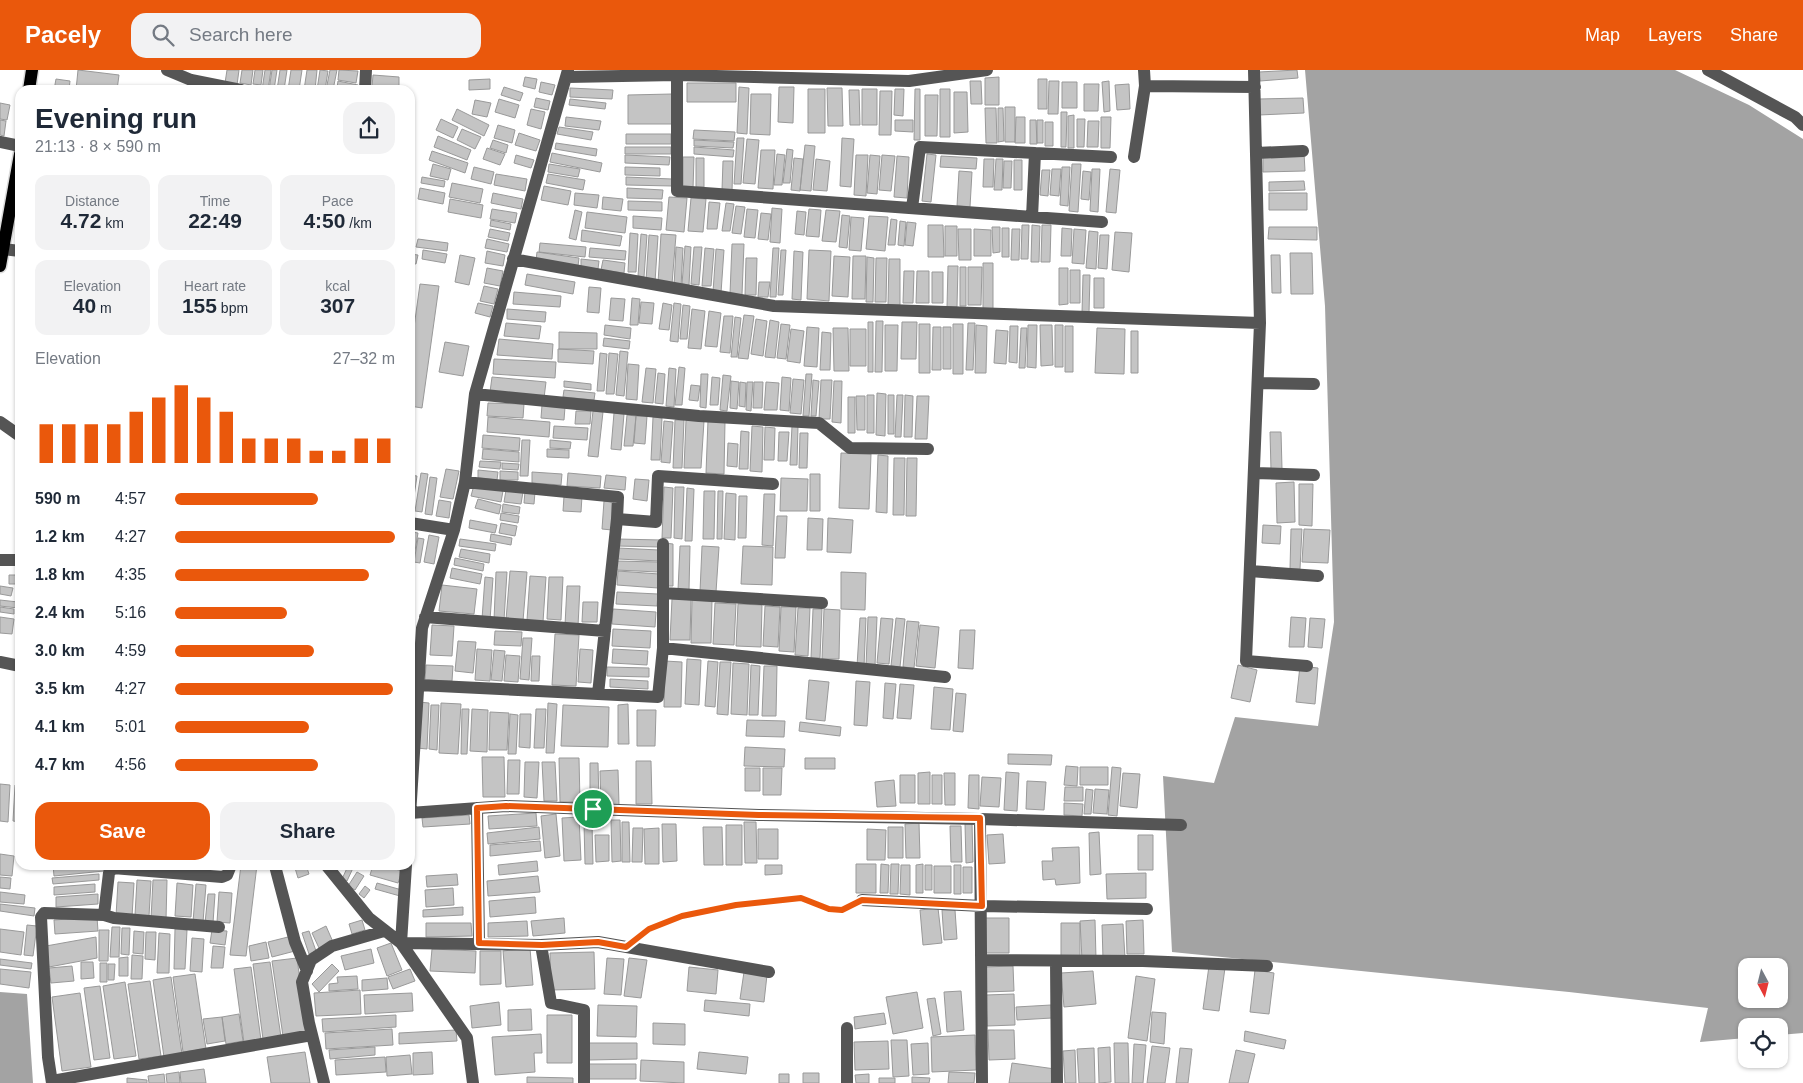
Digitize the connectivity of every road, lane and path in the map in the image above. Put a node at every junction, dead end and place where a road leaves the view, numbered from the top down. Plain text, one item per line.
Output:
1 (32, 70) edge
2 (167, 70) edge
3 (366, 70) edge
4 (987, 70) edge
5 (1144, 70) edge
6 (1254, 70) edge
7 (1708, 70) edge
8 (568, 74) edge
9 (797, 74) edge
10 (677, 75) junction
11 (30, 85) edge
12 (216, 85) edge
13 (365, 85) edge
14 (1145, 86) junction
15 (1255, 87) junction
16 (1803, 125) edge
17 (0, 142) edge
18 (15, 145) edge
19 (1303, 151) dead end
20 (1035, 153) junction
21 (1256, 153) junction
22 (1111, 157) dead end
23 (1134, 157) dead end
24 (15, 181) edge
25 (912, 208) junction
26 (1032, 217) junction
27 (1102, 222) dead end
28 (15, 253) edge
29 (1, 258) edge
30 (513, 259) junction
31 (1260, 323) junction
32 (1258, 383) junction
33 (1314, 384) dead end
34 (475, 394) junction
35 (0, 422) edge
36 (15, 432) edge
37 (928, 449) dead end
38 (1254, 473) junction
39 (1314, 475) dead end
40 (465, 482) junction
41 (773, 484) dead end
42 (617, 520) junction
43 (415, 525) edge
44 (454, 530) junction
45 (663, 544) dead end
46 (0, 560) edge
47 (15, 560) edge
48 (1250, 571) junction
49 (1318, 576) dead end
50 (663, 593) junction
51 (822, 604) dead end
52 (425, 617) junction
53 (605, 631) junction
54 (663, 648) junction
55 (0, 662) edge
56 (15, 665) edge
57 (1307, 666) dead end
58 (945, 677) dead end
59 (418, 685) junction
60 (598, 694) junction
61 (415, 733) edge
62 (477, 808) junction
63 (415, 814) edge
64 (980, 818) junction
65 (1182, 825) dead end
66 (111, 870) edge
67 (137, 870) edge
68 (229, 870) edge
69 (276, 870) edge
70 (330, 870) edge
71 (406, 870) edge
72 (862, 900) joint
73 (982, 906) junction
74 (1147, 909) dead end
75 (104, 915) junction
76 (220, 927) dead end
77 (384, 930) junction
78 (401, 943) junction
79 (479, 943) junction
80 (542, 945) junction
81 (626, 947) junction
82 (981, 960) junction
83 (1056, 961) junction
84 (1267, 966) dead end
85 (307, 971) junction
86 (769, 972) dead end
87 (847, 1028) dead end
88 (312, 1035) junction
89 (52, 1082) edge
90 (324, 1083) edge
91 (473, 1083) edge
92 (584, 1083) edge
93 (847, 1083) edge
94 (982, 1083) edge
95 (1057, 1083) edge

1 - 11 main road
2 - 12 street
3 - 13 street
4 - 9 street
5 - 14 street
6 - 15 street
7 - 16 street
8 - 10 street
8 - 30 street
9 - 10 street
10 - 25 street
14 - 15 street
14 - 23 street
15 - 21 street
17 - 18 street
19 - 21 street
20 - 22 street
20 - 25 street
20 - 26 street
21 - 31 street
24 - 29 main road
25 - 26 street
26 - 27 street
28 - 29 street
30 - 31 street
30 - 34 street
31 - 32 street
32 - 33 street
32 - 38 street
34 - 37 street
34 - 40 street
35 - 36 street
38 - 39 street
38 - 48 street
40 - 42 street
40 - 44 street
41 - 42 street
42 - 53 street
43 - 44 street
44 - 52 street
45 - 50 street
46 - 47 street
48 - 49 street
48 - 57 street
50 - 51 street
50 - 54 street
52 - 53 street
52 - 59 street
53 - 60 street
54 - 58 street
54 - 60 street
55 - 56 street
59 - 60 street
59 - 61 street
62 - 63 street
62 - 64 street
62 - 79 street
64 - 65 street
64 - 73 street
66 - 75 street
67 - 68 street
69 - 85 street
70 - 77 street
71 - 78 street
72 - 73 street
72 - 81 path
73 - 74 street
73 - 82 street
75 - 76 street
75 - 89 street
77 - 78 street
77 - 85 street
78 - 79 street
78 - 91 street
79 - 80 street
80 - 81 street
80 - 92 street
81 - 86 street
82 - 83 street
82 - 94 street
83 - 84 street
83 - 95 street
85 - 88 street
87 - 93 street
88 - 89 street
88 - 90 street

